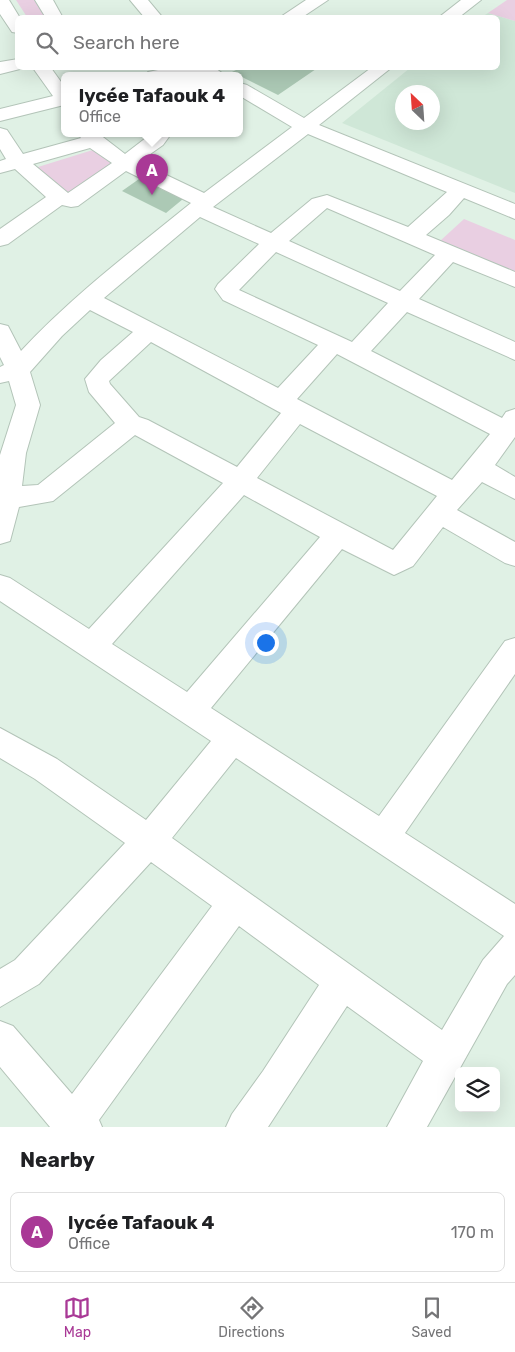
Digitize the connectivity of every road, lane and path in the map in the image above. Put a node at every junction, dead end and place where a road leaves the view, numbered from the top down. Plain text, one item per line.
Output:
1 (0, 0) edge
2 (44, 0) edge
3 (139, 0) edge
4 (319, 0) edge
5 (472, 0) edge
6 (53, 15) edge
7 (152, 15) edge
8 (292, 15) edge
9 (450, 15) edge
10 (15, 23) edge
11 (15, 65) edge
12 (0, 68) edge
13 (43, 70) edge
14 (379, 70) edge
15 (243, 91) edge
16 (61, 95) edge
17 (61, 100) edge
18 (0, 115) edge
19 (305, 126) junction
20 (0, 134) edge
21 (159, 137) edge
22 (90, 138) edge
23 (126, 162) junction
24 (9, 165) edge
25 (460, 190) junction
26 (59, 197) junction
27 (202, 205) junction
28 (515, 212) edge
29 (411, 236) junction
30 (0, 240) edge
31 (273, 243) junction
32 (450, 253) junction
33 (515, 280) edge
34 (88, 299) junction
35 (405, 300) junction
36 (149, 331) junction
37 (0, 332) edge
38 (345, 348) junction
39 (515, 352) edge
40 (9, 373) edge
41 (288, 406) junction
42 (510, 424) edge
43 (132, 426) junction
44 (7, 456) edge
45 (479, 468) junction
46 (239, 480) junction
47 (515, 489) edge
48 (8, 498) junction
49 (447, 503) junction
50 (0, 533) edge
51 (339, 534) junction
52 (515, 555) edge
53 (0, 586) edge
54 (92, 646) junction
55 (510, 667) edge
56 (190, 710) junction
57 (233, 738) junction
58 (0, 742) edge
59 (383, 837) junction
60 (149, 840) junction
61 (235, 902) junction
62 (515, 924) edge
63 (515, 949) edge
64 (342, 982) junction
65 (0, 989) edge
66 (0, 1038) edge
67 (447, 1056) junction
68 (80, 1124) edge
69 (245, 1127) edge
70 (406, 1127) edge

1 - 10 street
2 - 6 street
3 - 7 street
4 - 8 street
5 - 9 street
11 - 12 street
13 - 16 street
14 - 19 street
15 - 19 street
17 - 18 street
19 - 25 street
19 - 27 street
20 - 24 street
21 - 23 street
22 - 23 street
22 - 24 street
23 - 26 street
23 - 27 street
24 - 26 street
25 - 28 street
25 - 29 street
26 - 30 street
27 - 31 street
27 - 34 street
29 - 31 street
29 - 32 street
31 - 35 street
31 - 38 street
32 - 33 street
32 - 35 street
34 - 36 street
34 - 40 street
35 - 38 street
35 - 39 street
36 - 41 street
36 - 43 street
37 - 40 street
38 - 41 street
38 - 42 street
40 - 44 street
41 - 46 street
41 - 49 street
42 - 45 street
43 - 46 street
43 - 48 street
44 - 48 street
45 - 47 street
45 - 49 street
46 - 51 street
46 - 54 street
48 - 50 street
49 - 51 street
49 - 52 street
51 - 56 street
53 - 54 street
54 - 56 street
55 - 59 street
56 - 57 street
57 - 59 street
57 - 60 street
58 - 60 street
59 - 62 street
60 - 61 street
60 - 65 street
61 - 64 street
61 - 68 street
63 - 67 street
64 - 67 street
64 - 69 street
66 - 68 street
67 - 70 street

